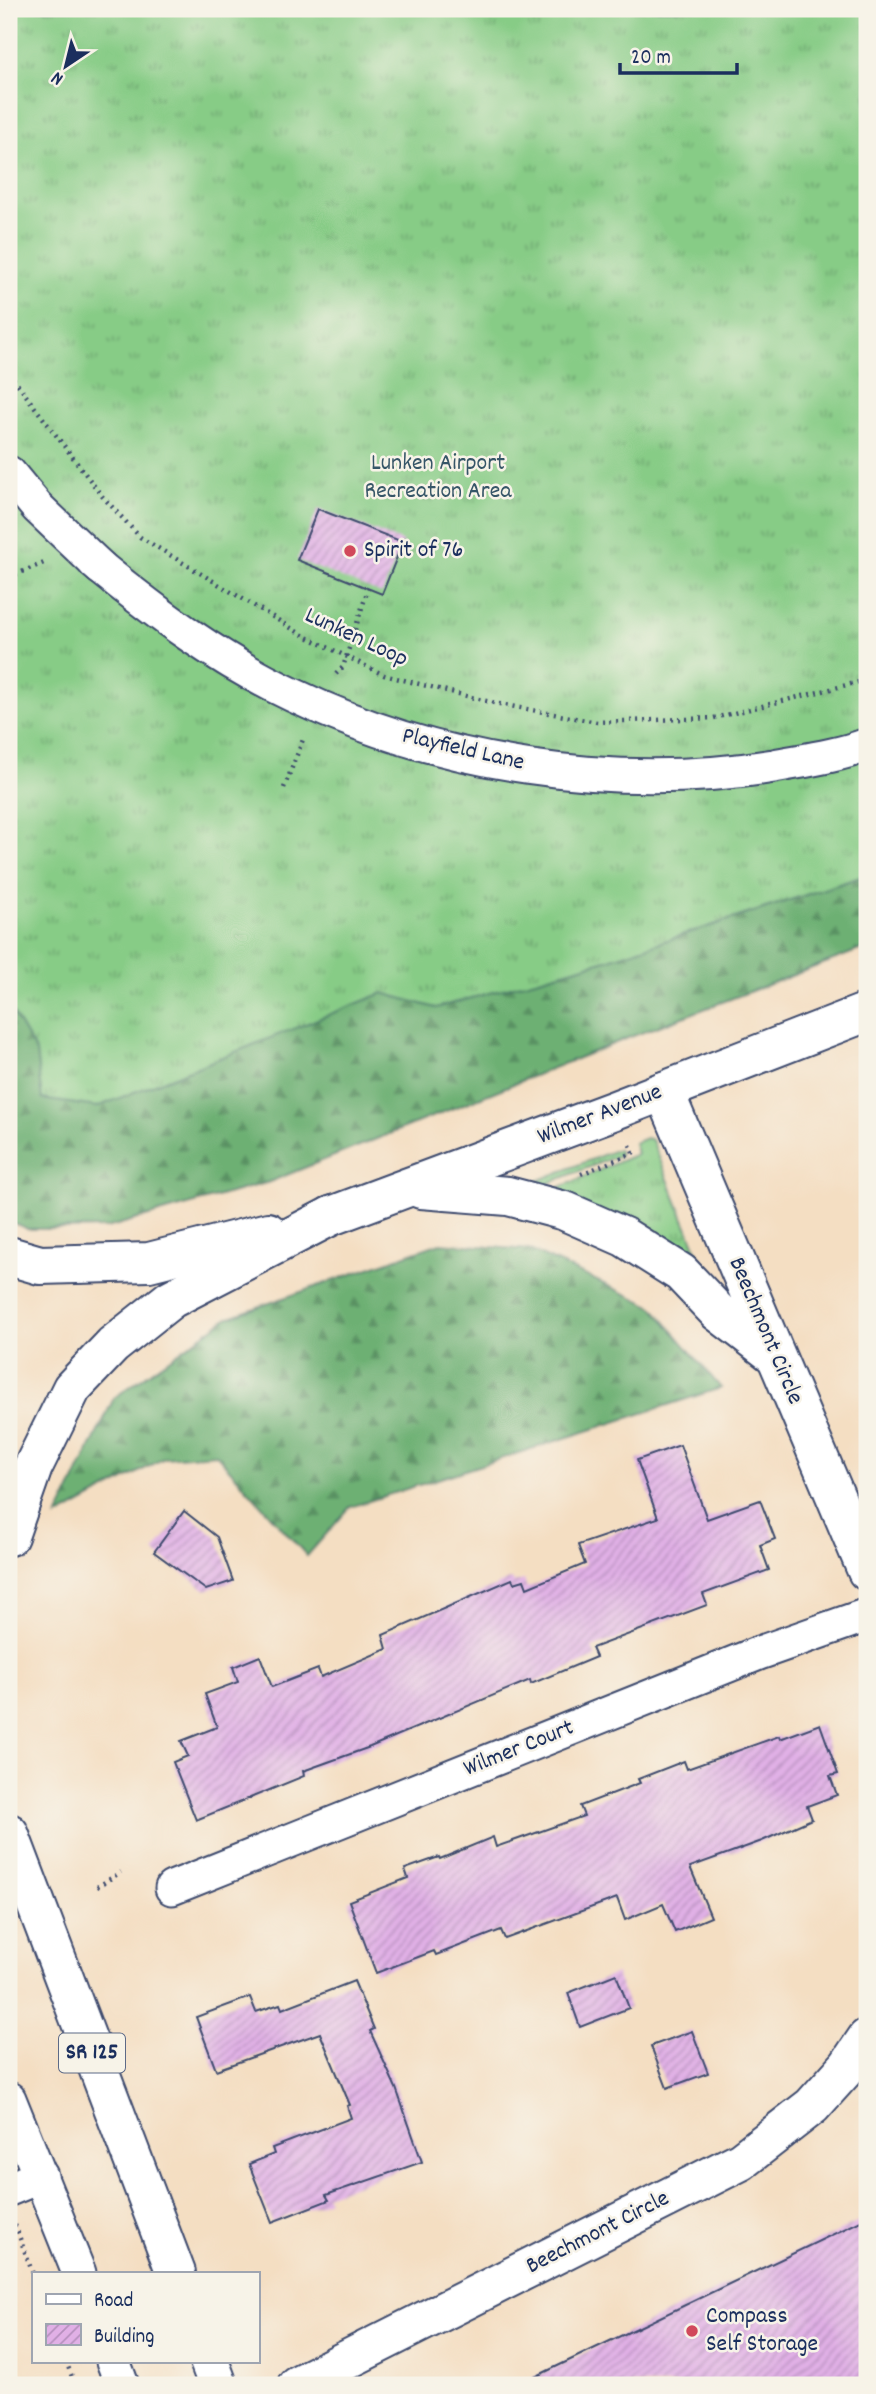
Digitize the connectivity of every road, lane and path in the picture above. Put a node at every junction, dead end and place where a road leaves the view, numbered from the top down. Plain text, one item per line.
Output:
1 (9, 373) edge
2 (9, 473) edge
3 (49, 561) dead end
4 (9, 577) edge
5 (867, 680) edge
6 (867, 745) edge
7 (867, 1012) edge
8 (664, 1091) junction
9 (628, 1140) dead end
10 (581, 1174) dead end
11 (408, 1188) junction
12 (331, 1216) junction
13 (9, 1256) edge
14 (775, 1356) junction
15 (9, 1536) edge
16 (867, 1571) edge
17 (867, 1615) edge
18 (9, 1833) edge
19 (121, 1872) dead end
20 (97, 1886) dead end
21 (172, 1888) dead end
22 (867, 2038) edge
23 (9, 2099) edge
24 (41, 2176) junction
25 (11, 2205) edge
26 (32, 2272) edge
27 (79, 2272) edge
28 (176, 2272) edge
29 (65, 2362) edge
30 (113, 2362) edge
31 (209, 2362) edge
32 (75, 2385) edge
33 (122, 2385) edge
34 (218, 2385) edge
35 (297, 2385) edge

1 - 5 path, Lunken Loop
2 - 6 street, Playfield Lane
3 - 4 path
7 - 8 main road, Wilmer Avenue
8 - 11 main road, Wilmer Avenue
8 - 14 main road, Beechmont Circle
9 - 10 path
11 - 12 main road, Wilmer Avenue
11 - 14 main road
12 - 13 main road
12 - 15 main road
14 - 16 main road, Beechmont Circle
17 - 21 street, Wilmer Court
18 - 28 main road, SR 125
19 - 20 path
22 - 35 main road, Beechmont Circle
23 - 24 street
24 - 25 street
24 - 27 street
25 - 26 path
29 - 32 path
30 - 33 street
31 - 34 main road

